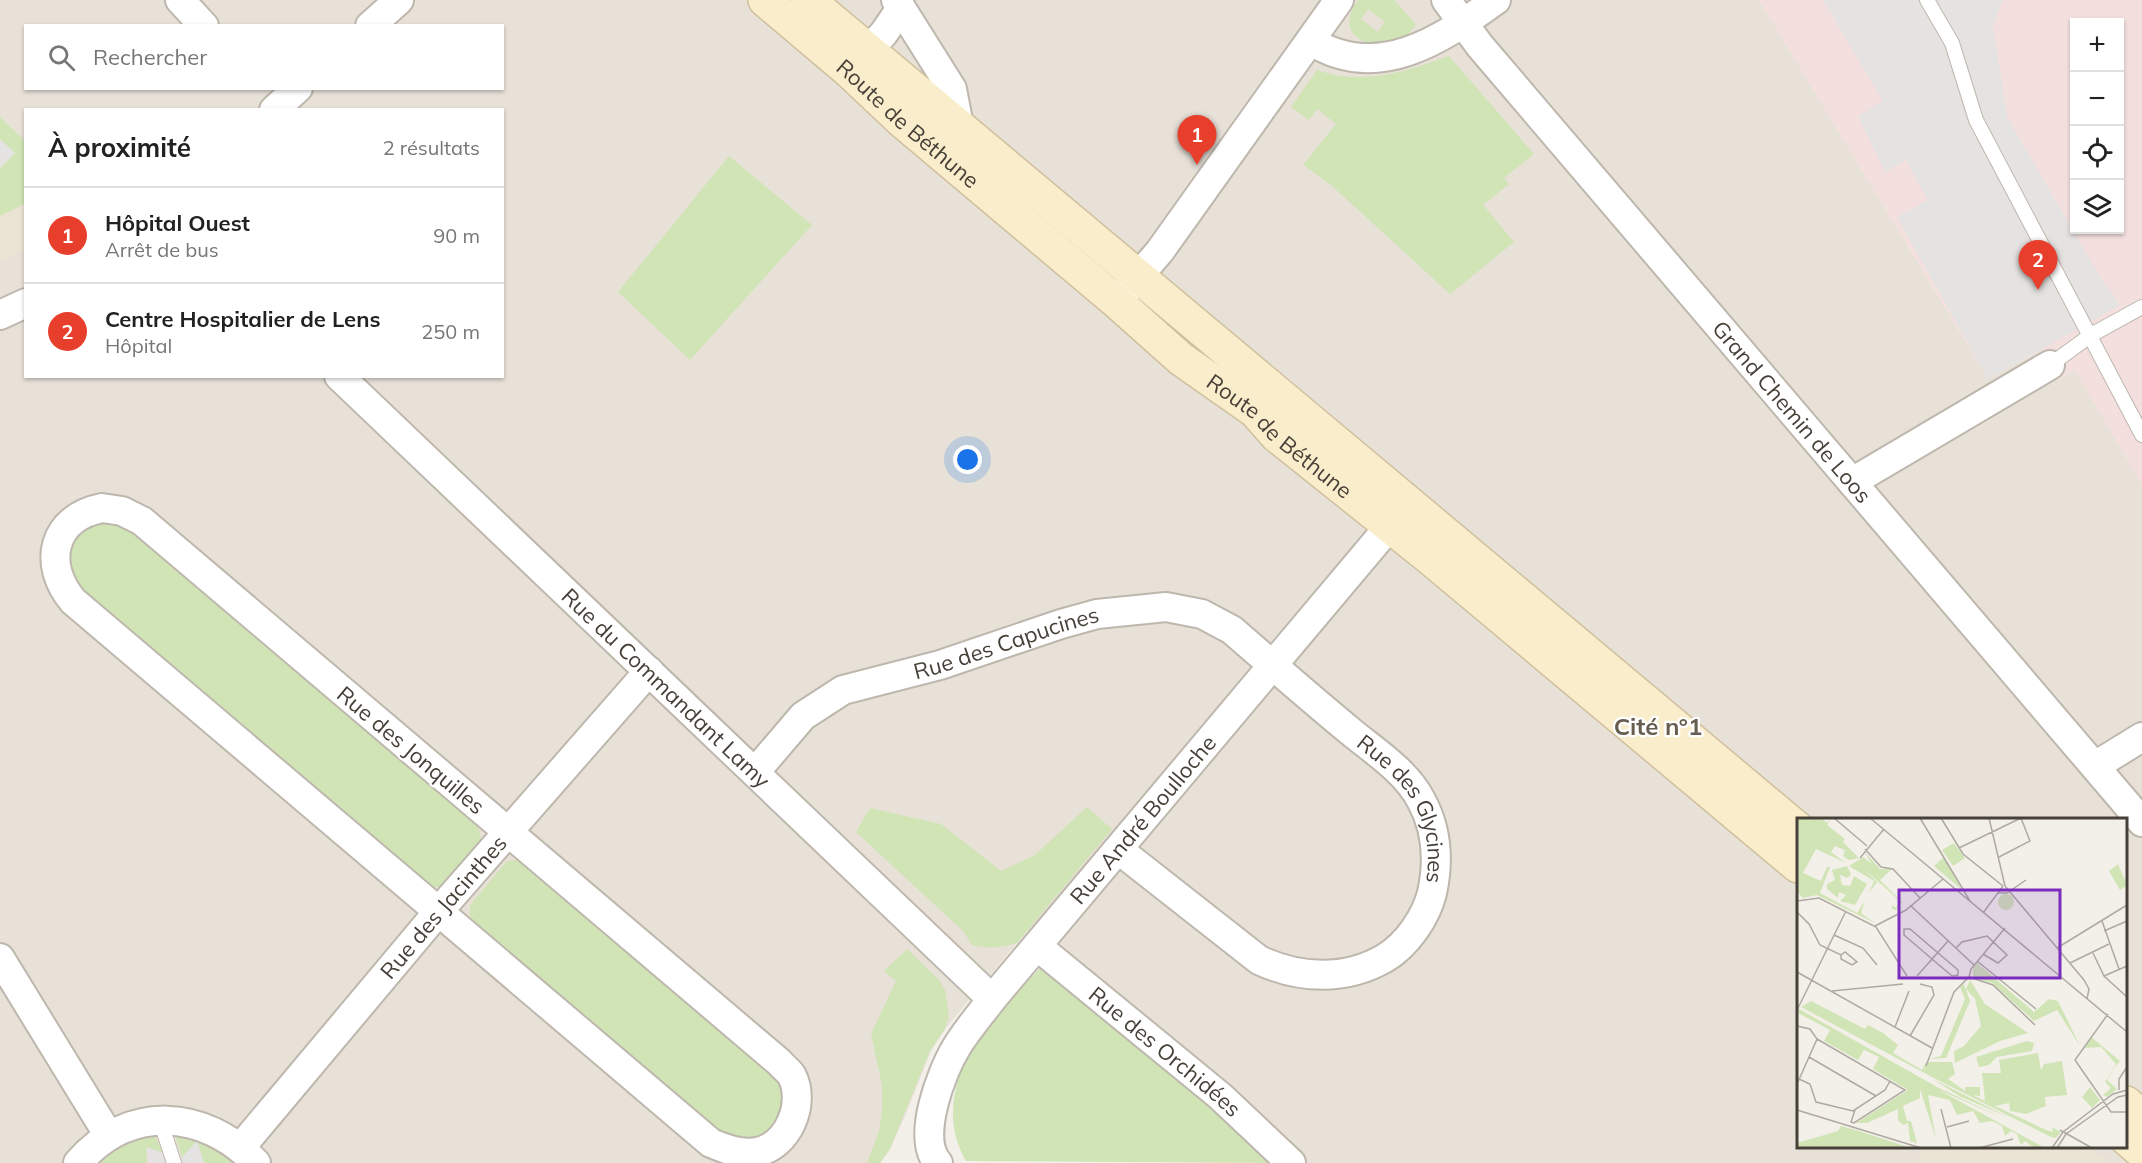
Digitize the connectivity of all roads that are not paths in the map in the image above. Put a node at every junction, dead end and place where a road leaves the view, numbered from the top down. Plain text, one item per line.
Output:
1 (180, 0) edge
2 (399, 0) edge
3 (765, 0) edge
4 (808, 0) edge
5 (1339, 0) edge
6 (1496, 0) edge
7 (1927, 0) edge
8 (898, 4) edge
9 (1454, 11) edge
10 (202, 24) edge
11 (372, 24) edge
12 (1311, 41) junction
13 (859, 61) junction
14 (959, 126) junction
15 (939, 152) junction
16 (1127, 290) junction
17 (24, 304) edge
18 (2142, 307) edge
19 (0, 315) edge
20 (2091, 335) junction
21 (2050, 365) joint
22 (341, 378) edge
23 (2142, 435) edge
24 (1852, 482) junction
25 (1399, 515) junction
26 (1273, 667) junction
27 (649, 671) junction
28 (2142, 737) edge
29 (2095, 766) junction
30 (756, 771) junction
31 (2142, 822) edge
32 (1797, 828) edge
33 (509, 833) junction
34 (1119, 849) junction
35 (1797, 865) edge
36 (438, 912) junction
37 (1037, 946) junction
38 (0, 958) edge
39 (992, 999) junction
40 (2127, 1104) edge
41 (2142, 1117) edge
42 (160, 1120) junction
43 (109, 1136) junction
44 (2127, 1139) edge
45 (2142, 1152) edge
46 (248, 1155) edge
47 (933, 1162) edge
48 (78, 1163) edge
49 (174, 1163) edge
50 (1290, 1163) edge

1 - 10 street
2 - 11 street
3 - 13 main road, Route de Béthune
4 - 13 main road, Route de Béthune
5 - 12 street
6 - 9 street
7 - 20 lane
8 - 13 street
8 - 14 street
9 - 12 street
9 - 24 street, Grand Chemin de Loos
12 - 16 street
13 - 14 main road, Route de Béthune
13 - 15 main road, Route de Béthune
14 - 15 street
14 - 16 main road, Route de Béthune
15 - 16 main road, Route de Béthune
16 - 25 main road, Route de Béthune
17 - 19 street
18 - 20 lane
20 - 21 lane
20 - 23 lane
21 - 24 street
22 - 27 street, Rue du Commandant Lamy
24 - 29 street, Grand Chemin de Loos
25 - 26 street, Rue André Boulloche
25 - 32 main road, Route de Béthune
25 - 35 main road, Route de Béthune
26 - 30 street, Rue des Capucines
26 - 34 street, Rue André Boulloche
26 - 34 street, Rue des Glycines
27 - 30 street, Rue du Commandant Lamy
27 - 33 street, Rue des Jacinthes
28 - 29 street
29 - 31 street, Grand Chemin de Loos
30 - 39 street, Rue du Commandant Lamy
33 - 36 street, Rue des Jacinthes
33 - 36 street, Rue des Jonquilles
33 - 36 street, Rue des Jonquilles
34 - 37 street, Rue André Boulloche
36 - 46 street, Rue des Jacinthes
37 - 39 street, Rue André Boulloche
37 - 50 street, Rue des Orchidées
38 - 43 street
39 - 47 street, Rue André Boulloche
40 - 41 main road
42 - 43 street
42 - 46 street
42 - 49 lane
43 - 48 street
44 - 45 main road

